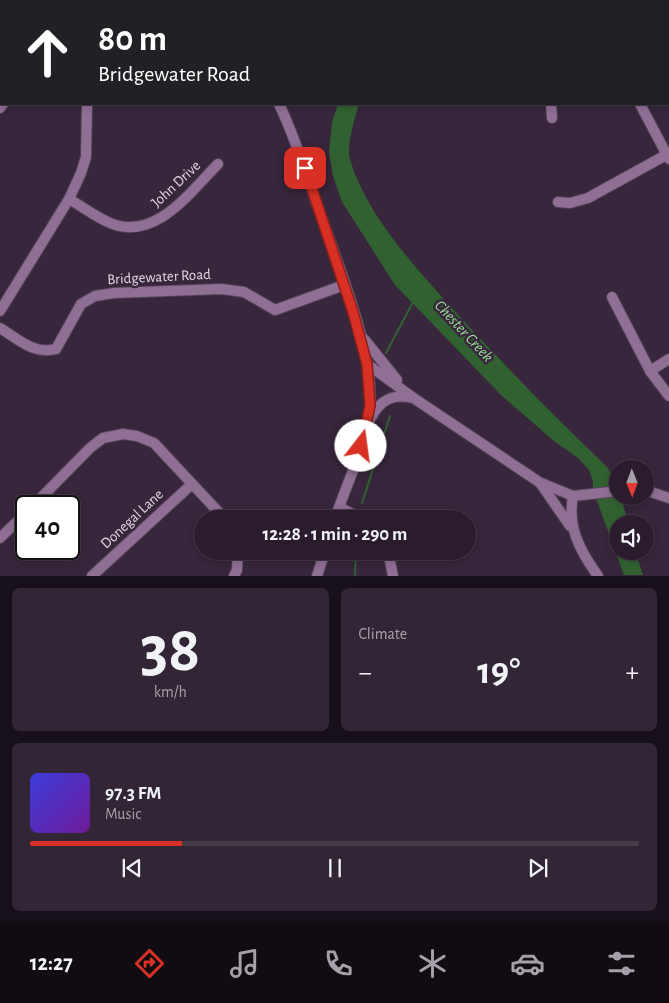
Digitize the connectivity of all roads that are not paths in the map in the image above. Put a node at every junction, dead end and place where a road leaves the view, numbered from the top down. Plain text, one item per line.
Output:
1 (87, 105) edge
2 (278, 105) edge
3 (551, 105) edge
4 (641, 105) edge
5 (552, 118) dead end
6 (668, 158) edge
7 (218, 164) dead end
8 (70, 199) junction
9 (558, 202) dead end
10 (344, 285) junction
11 (612, 297) dead end
12 (0, 311) edge
13 (0, 328) edge
14 (360, 332) junction
15 (669, 359) edge
16 (367, 364) junction
17 (650, 371) junction
18 (669, 396) edge
19 (415, 399) junction
20 (367, 426) junction
21 (539, 482) junction
22 (192, 484) junction
23 (609, 493) edge
24 (654, 493) edge
25 (44, 495) edge
26 (573, 496) junction
27 (669, 498) edge
28 (339, 507) junction
29 (217, 510) edge
30 (338, 510) edge
31 (345, 510) edge
32 (15, 524) edge
33 (573, 532) junction
34 (0, 538) edge
35 (238, 560) edge
36 (322, 560) edge
37 (390, 560) edge
38 (92, 576) edge
39 (234, 576) edge
40 (317, 576) edge
41 (393, 576) edge
42 (598, 576) edge

1 - 8 street
2 - 10 street
3 - 5 street
4 - 6 street
6 - 9 street
7 - 8 street, John Drive
8 - 12 street
10 - 13 street, Bridgewater Road
10 - 14 street
11 - 17 street
14 - 16 street
14 - 19 street
15 - 17 street
16 - 19 street
16 - 20 street
17 - 18 street
19 - 20 street
19 - 21 street
20 - 28 street
21 - 26 street
21 - 33 street
22 - 25 street
22 - 29 street
22 - 38 street, Donegal Lane
23 - 26 street
24 - 27 street
26 - 33 street
28 - 30 street
28 - 31 street
32 - 34 street
33 - 42 street
35 - 39 street
36 - 40 street
37 - 41 street

